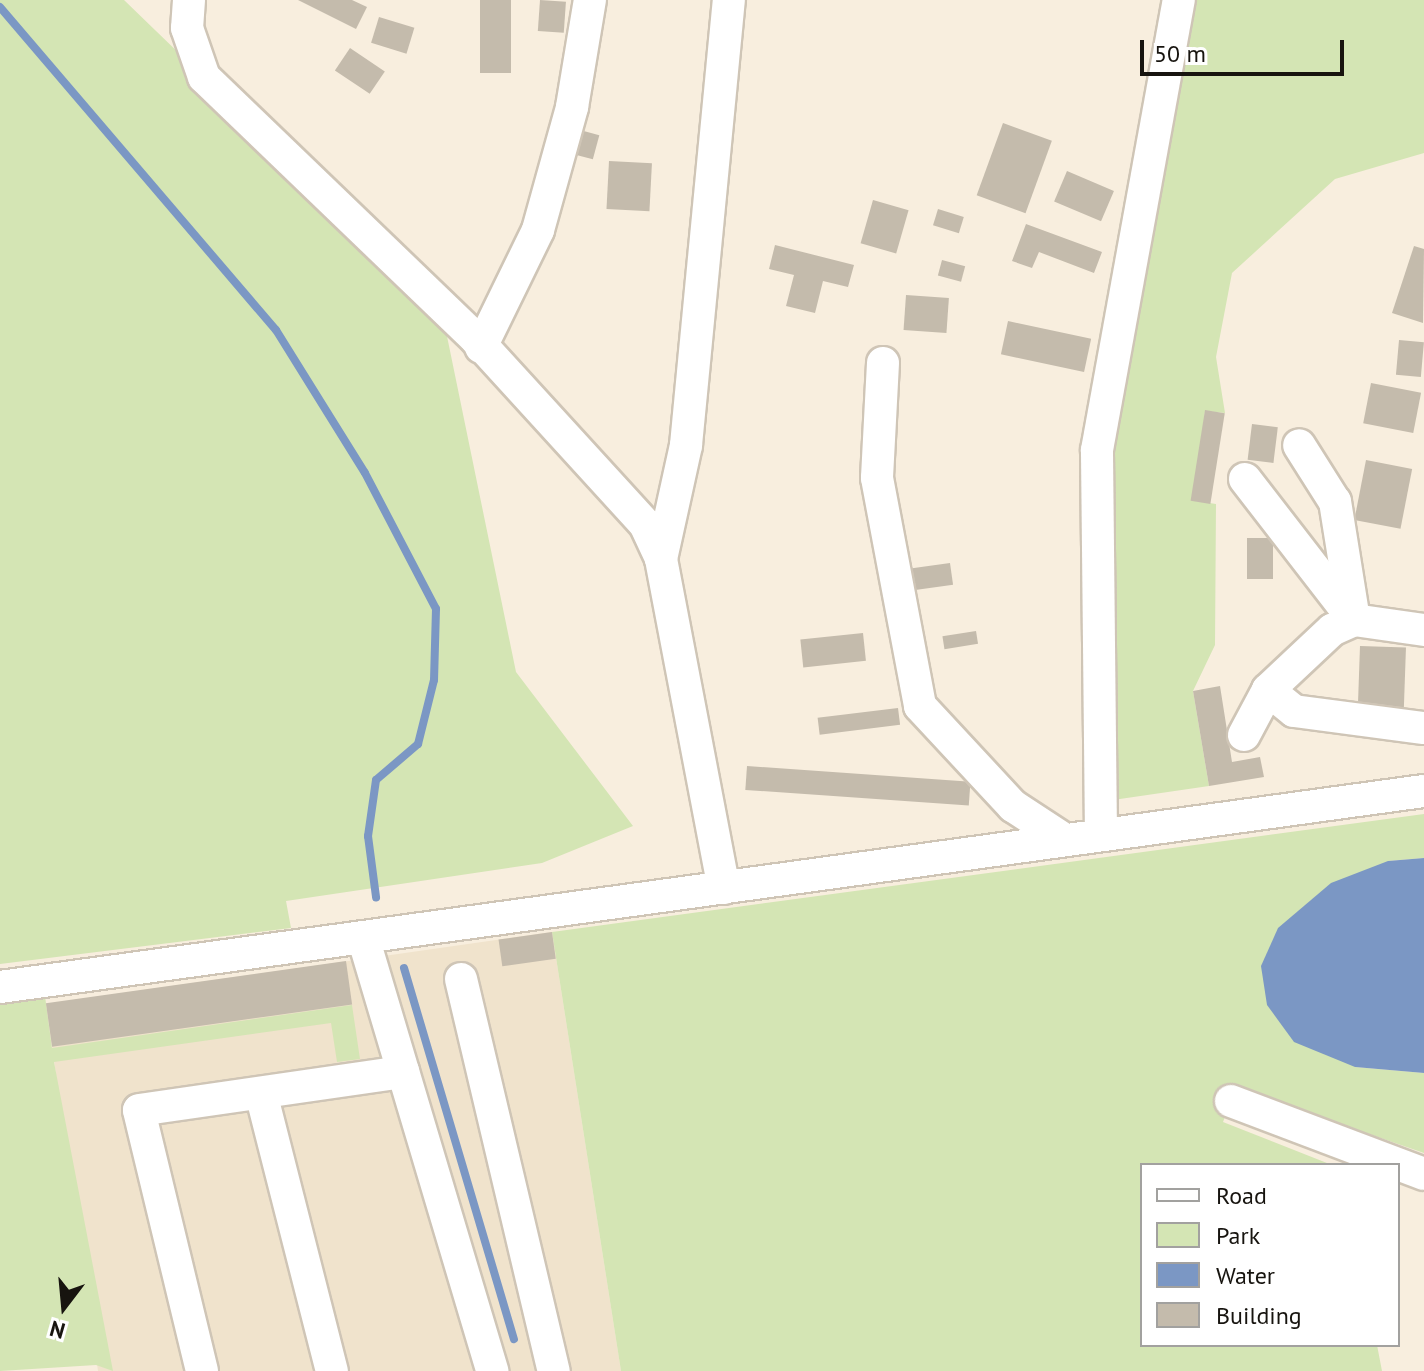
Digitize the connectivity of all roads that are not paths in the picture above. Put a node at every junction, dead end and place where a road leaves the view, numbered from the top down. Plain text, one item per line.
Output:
1 (189, 0) edge
2 (590, 0) edge
3 (729, 0) edge
4 (1179, 0) edge
5 (481, 347) junction
6 (883, 363) dead end
7 (1299, 445) dead end
8 (1245, 479) dead end
9 (661, 559) junction
10 (1354, 620) junction
11 (1424, 630) edge
12 (1268, 690) junction
13 (1424, 728) edge
14 (1244, 735) dead end
15 (1424, 791) edge
16 (1101, 835) junction
17 (1065, 840) junction
18 (724, 888) junction
19 (363, 937) junction
20 (461, 979) dead end
21 (0, 987) edge
22 (403, 1072) junction
23 (261, 1093) junction
24 (1231, 1101) dead end
25 (1395, 1163) edge
26 (1400, 1165) edge
27 (1424, 1174) edge
28 (550, 1370) edge
29 (202, 1371) edge
30 (332, 1371) edge
31 (492, 1371) edge

1 - 5 street
2 - 5 street
3 - 9 street
4 - 16 street
5 - 9 street
6 - 17 street
7 - 10 street
8 - 10 street
9 - 18 street
10 - 11 street
10 - 12 street
12 - 13 street
12 - 14 street
15 - 16 street
16 - 17 street
17 - 18 street
18 - 19 street
19 - 21 street
19 - 22 street
20 - 28 street
22 - 23 street
22 - 31 street
23 - 29 street
23 - 30 street
24 - 25 street
26 - 27 street

